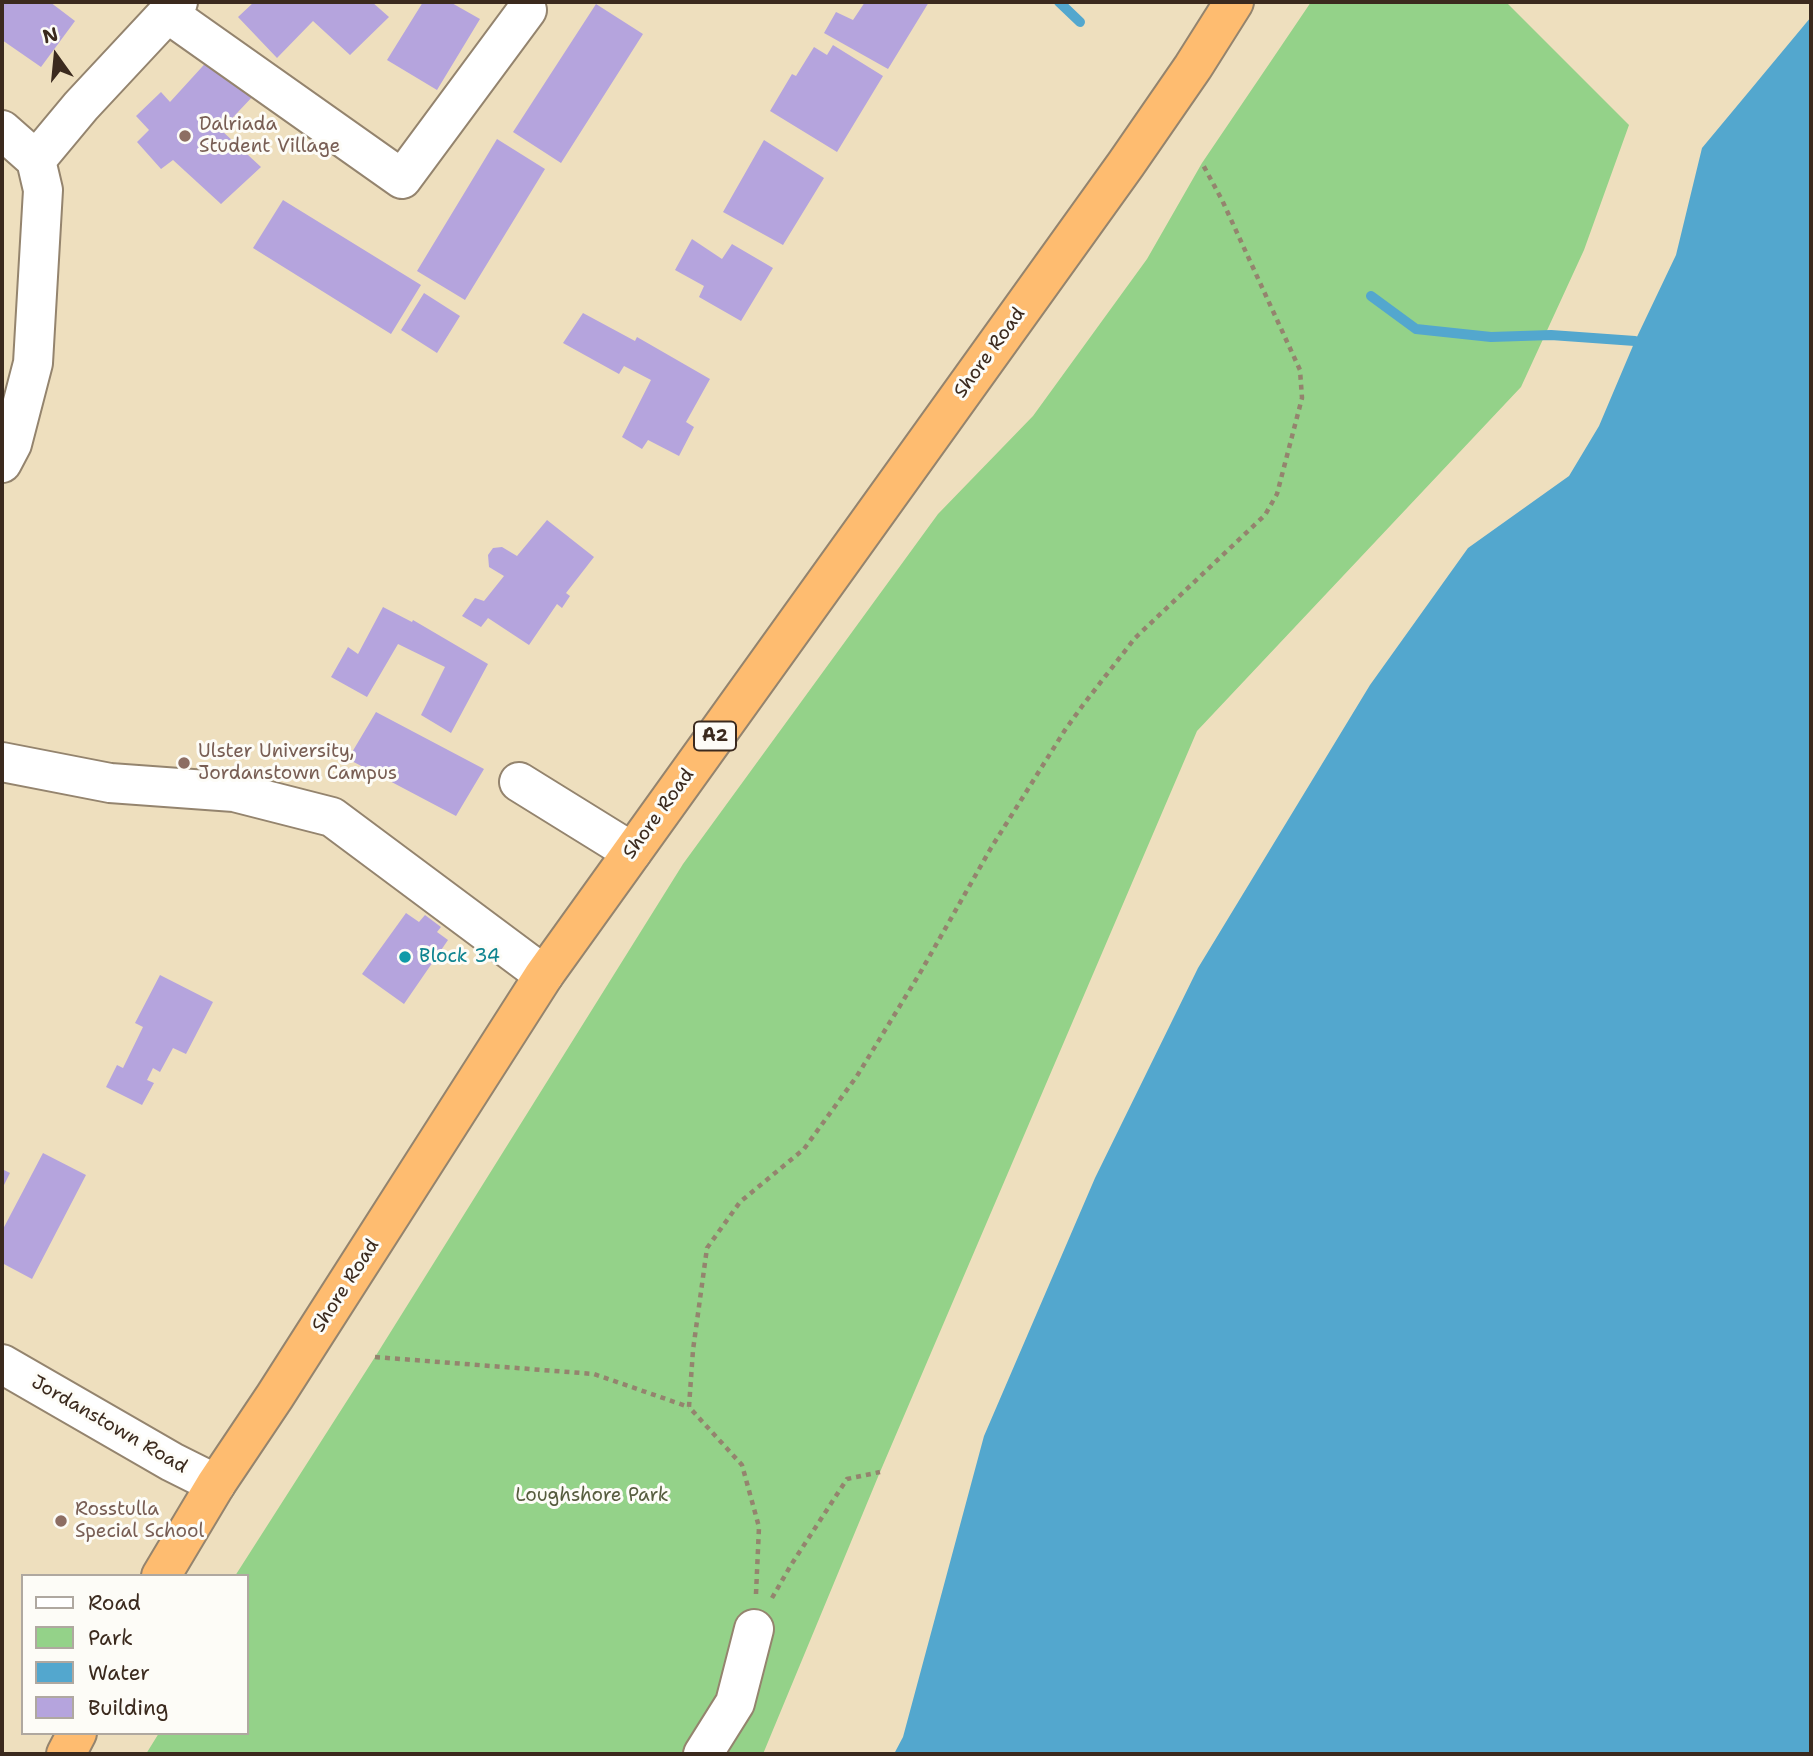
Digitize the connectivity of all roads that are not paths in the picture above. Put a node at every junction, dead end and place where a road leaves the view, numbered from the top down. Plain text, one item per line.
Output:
1 (1234, 2) edge
2 (172, 7) edge
3 (527, 10) dead end
4 (2, 130) edge
5 (36, 160) junction
6 (2, 463) edge
7 (2, 762) edge
8 (519, 782) dead end
9 (632, 852) junction
10 (544, 975) junction
11 (2, 1364) edge
12 (216, 1484) junction
13 (162, 1574) edge
14 (754, 1629) road end
15 (76, 1735) edge
16 (65, 1754) edge
17 (703, 1754) edge

1 - 9 highway, Shore Road / A2
2 - 3 street
2 - 5 street
4 - 5 street
5 - 6 street
7 - 10 street
8 - 9 street
9 - 10 highway, Shore Road / A2
10 - 12 highway, Shore Road / A2
11 - 12 street, Jordanstown Road
12 - 13 highway, Shore Road / A2
14 - 17 street
15 - 16 highway

